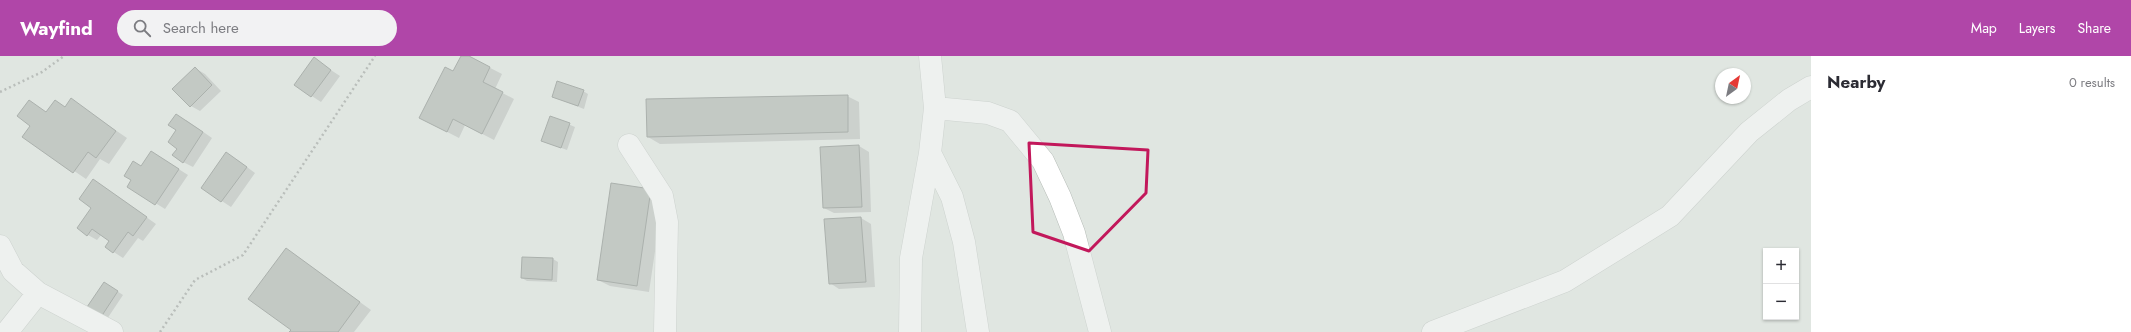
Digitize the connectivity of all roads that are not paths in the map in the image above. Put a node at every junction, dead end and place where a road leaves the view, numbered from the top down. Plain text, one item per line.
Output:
1 (930, 56) edge
2 (1811, 87) edge
3 (935, 108) junction
4 (629, 145) dead end
5 (930, 153) junction
6 (0, 246) edge
7 (38, 293) junction
8 (7, 332) edge
9 (112, 332) edge
10 (665, 332) edge
11 (910, 332) edge
12 (978, 332) edge
13 (1100, 332) edge
14 (1433, 332) edge

1 - 3 street
2 - 14 street
3 - 5 street
3 - 13 street
4 - 10 street
5 - 11 street
5 - 12 street
6 - 7 street
7 - 8 street
7 - 9 street

